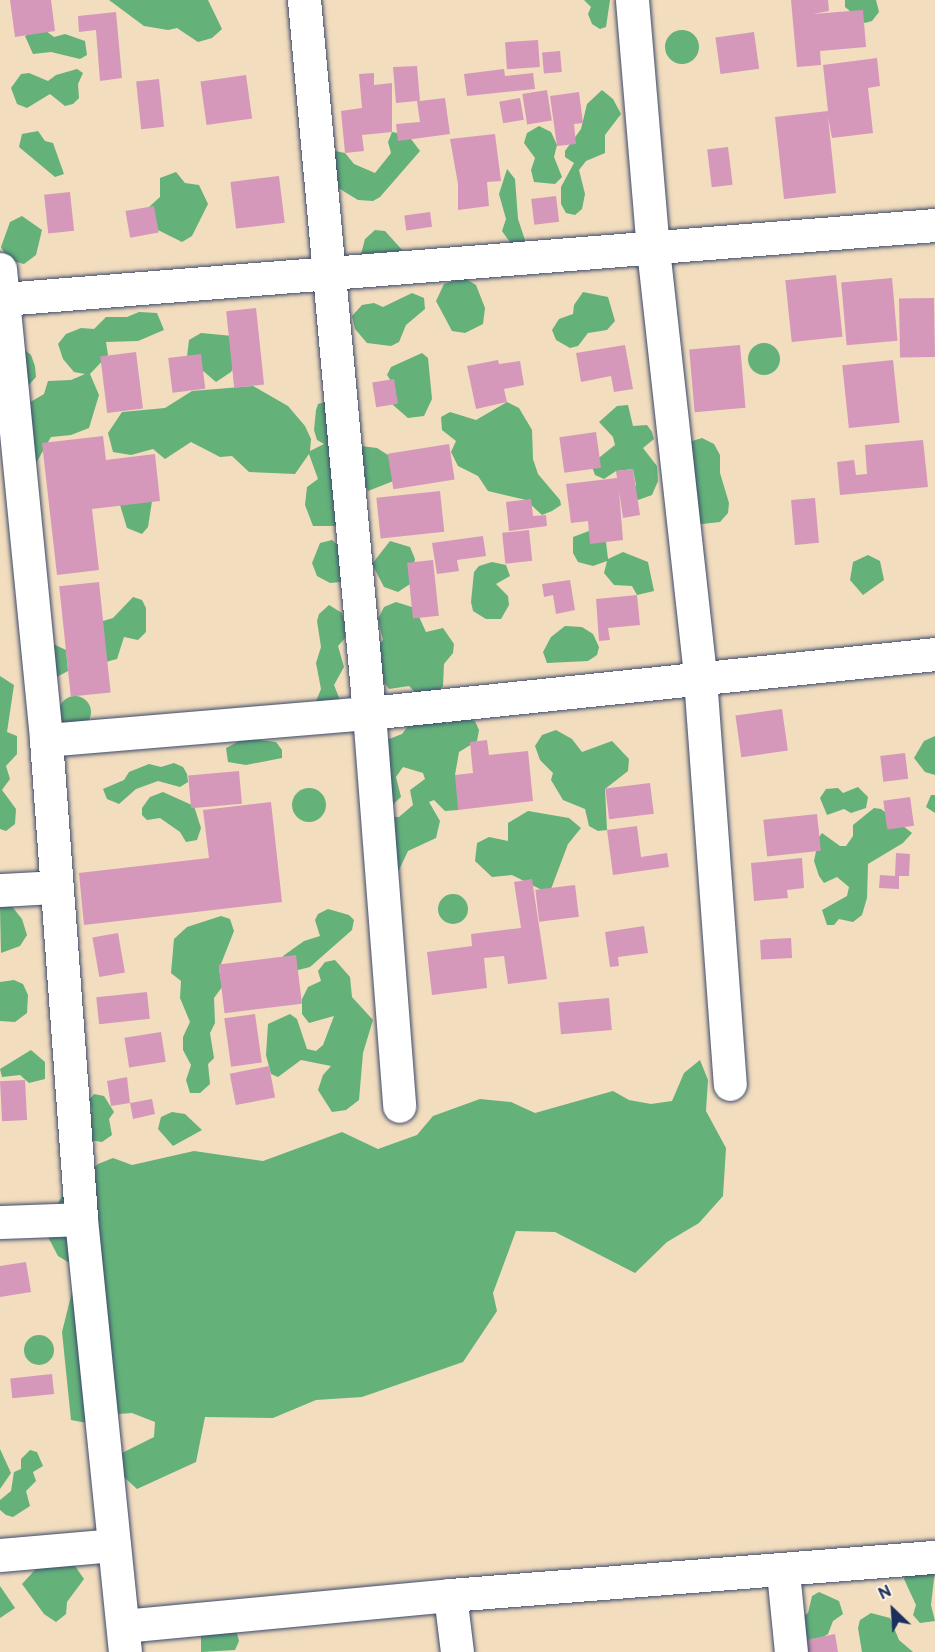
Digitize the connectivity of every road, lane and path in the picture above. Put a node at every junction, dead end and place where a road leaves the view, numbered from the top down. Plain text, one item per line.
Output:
1 (304, 0) edge
2 (633, 0) edge
3 (935, 225) edge
4 (653, 249) junction
5 (327, 276) junction
6 (2, 284) edge
7 (13, 556) edge
8 (935, 654) edge
9 (700, 678) junction
10 (369, 713) junction
11 (46, 740) junction
12 (55, 887) junction
13 (0, 890) edge
14 (730, 1084) dead end
15 (399, 1106) dead end
16 (81, 1219) junction
17 (0, 1222) edge
18 (114, 1545) junction
19 (0, 1555) edge
20 (935, 1557) edge
21 (783, 1572) junction
22 (450, 1595) junction
23 (124, 1639) edge
24 (457, 1652) edge
25 (791, 1652) edge

1 - 5 street
2 - 4 street
3 - 4 street
4 - 5 street
4 - 9 street
5 - 6 street
5 - 10 street
6 - 7 street
7 - 11 street
8 - 9 street
9 - 10 street
9 - 14 street
10 - 11 street
10 - 15 street
11 - 12 street
12 - 13 street
12 - 16 street
16 - 17 street
16 - 18 street
18 - 19 street
18 - 23 street
20 - 21 street
21 - 22 street
21 - 25 street
22 - 23 street
22 - 24 street

